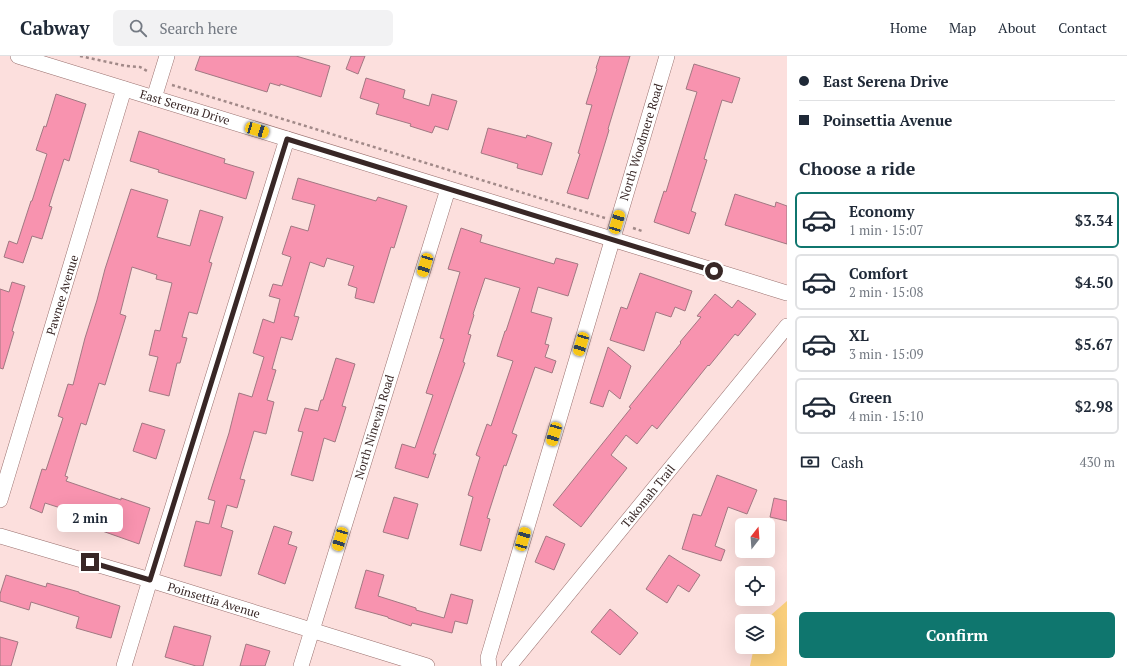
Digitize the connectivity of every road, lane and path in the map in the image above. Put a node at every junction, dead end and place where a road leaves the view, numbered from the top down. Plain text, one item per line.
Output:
1 (18, 56) edge
2 (80, 56) edge
3 (167, 56) edge
4 (667, 56) edge
5 (148, 71) dead end
6 (169, 84) dead end
7 (124, 89) junction
8 (154, 98) junction
9 (287, 139) junction
10 (448, 189) junction
11 (610, 219) dead end
12 (612, 239) junction
13 (787, 293) edge
14 (787, 326) edge
15 (0, 500) edge
16 (0, 536) edge
17 (150, 580) junction
18 (312, 630) junction
19 (124, 666) edge
20 (301, 666) edge
21 (427, 666) edge
22 (489, 666) edge
23 (510, 666) edge

1 - 7 street, East Serena Drive
2 - 5 path
3 - 8 street
4 - 12 street, North Woodmere Road
6 - 11 path
7 - 8 street, East Serena Drive
7 - 15 street, Pawnee Avenue
8 - 9 street, East Serena Drive
9 - 10 street, East Serena Drive
9 - 17 street
10 - 12 street, East Serena Drive
10 - 18 street, North Ninevah Road
12 - 13 street, East Serena Drive
12 - 22 street, North Woodmere Road
14 - 23 street, Takomah Trail
16 - 17 street, Poinsettia Avenue
17 - 18 street, Poinsettia Avenue
17 - 19 street
18 - 20 street, North Ninevah Road
18 - 21 street, Poinsettia Avenue

